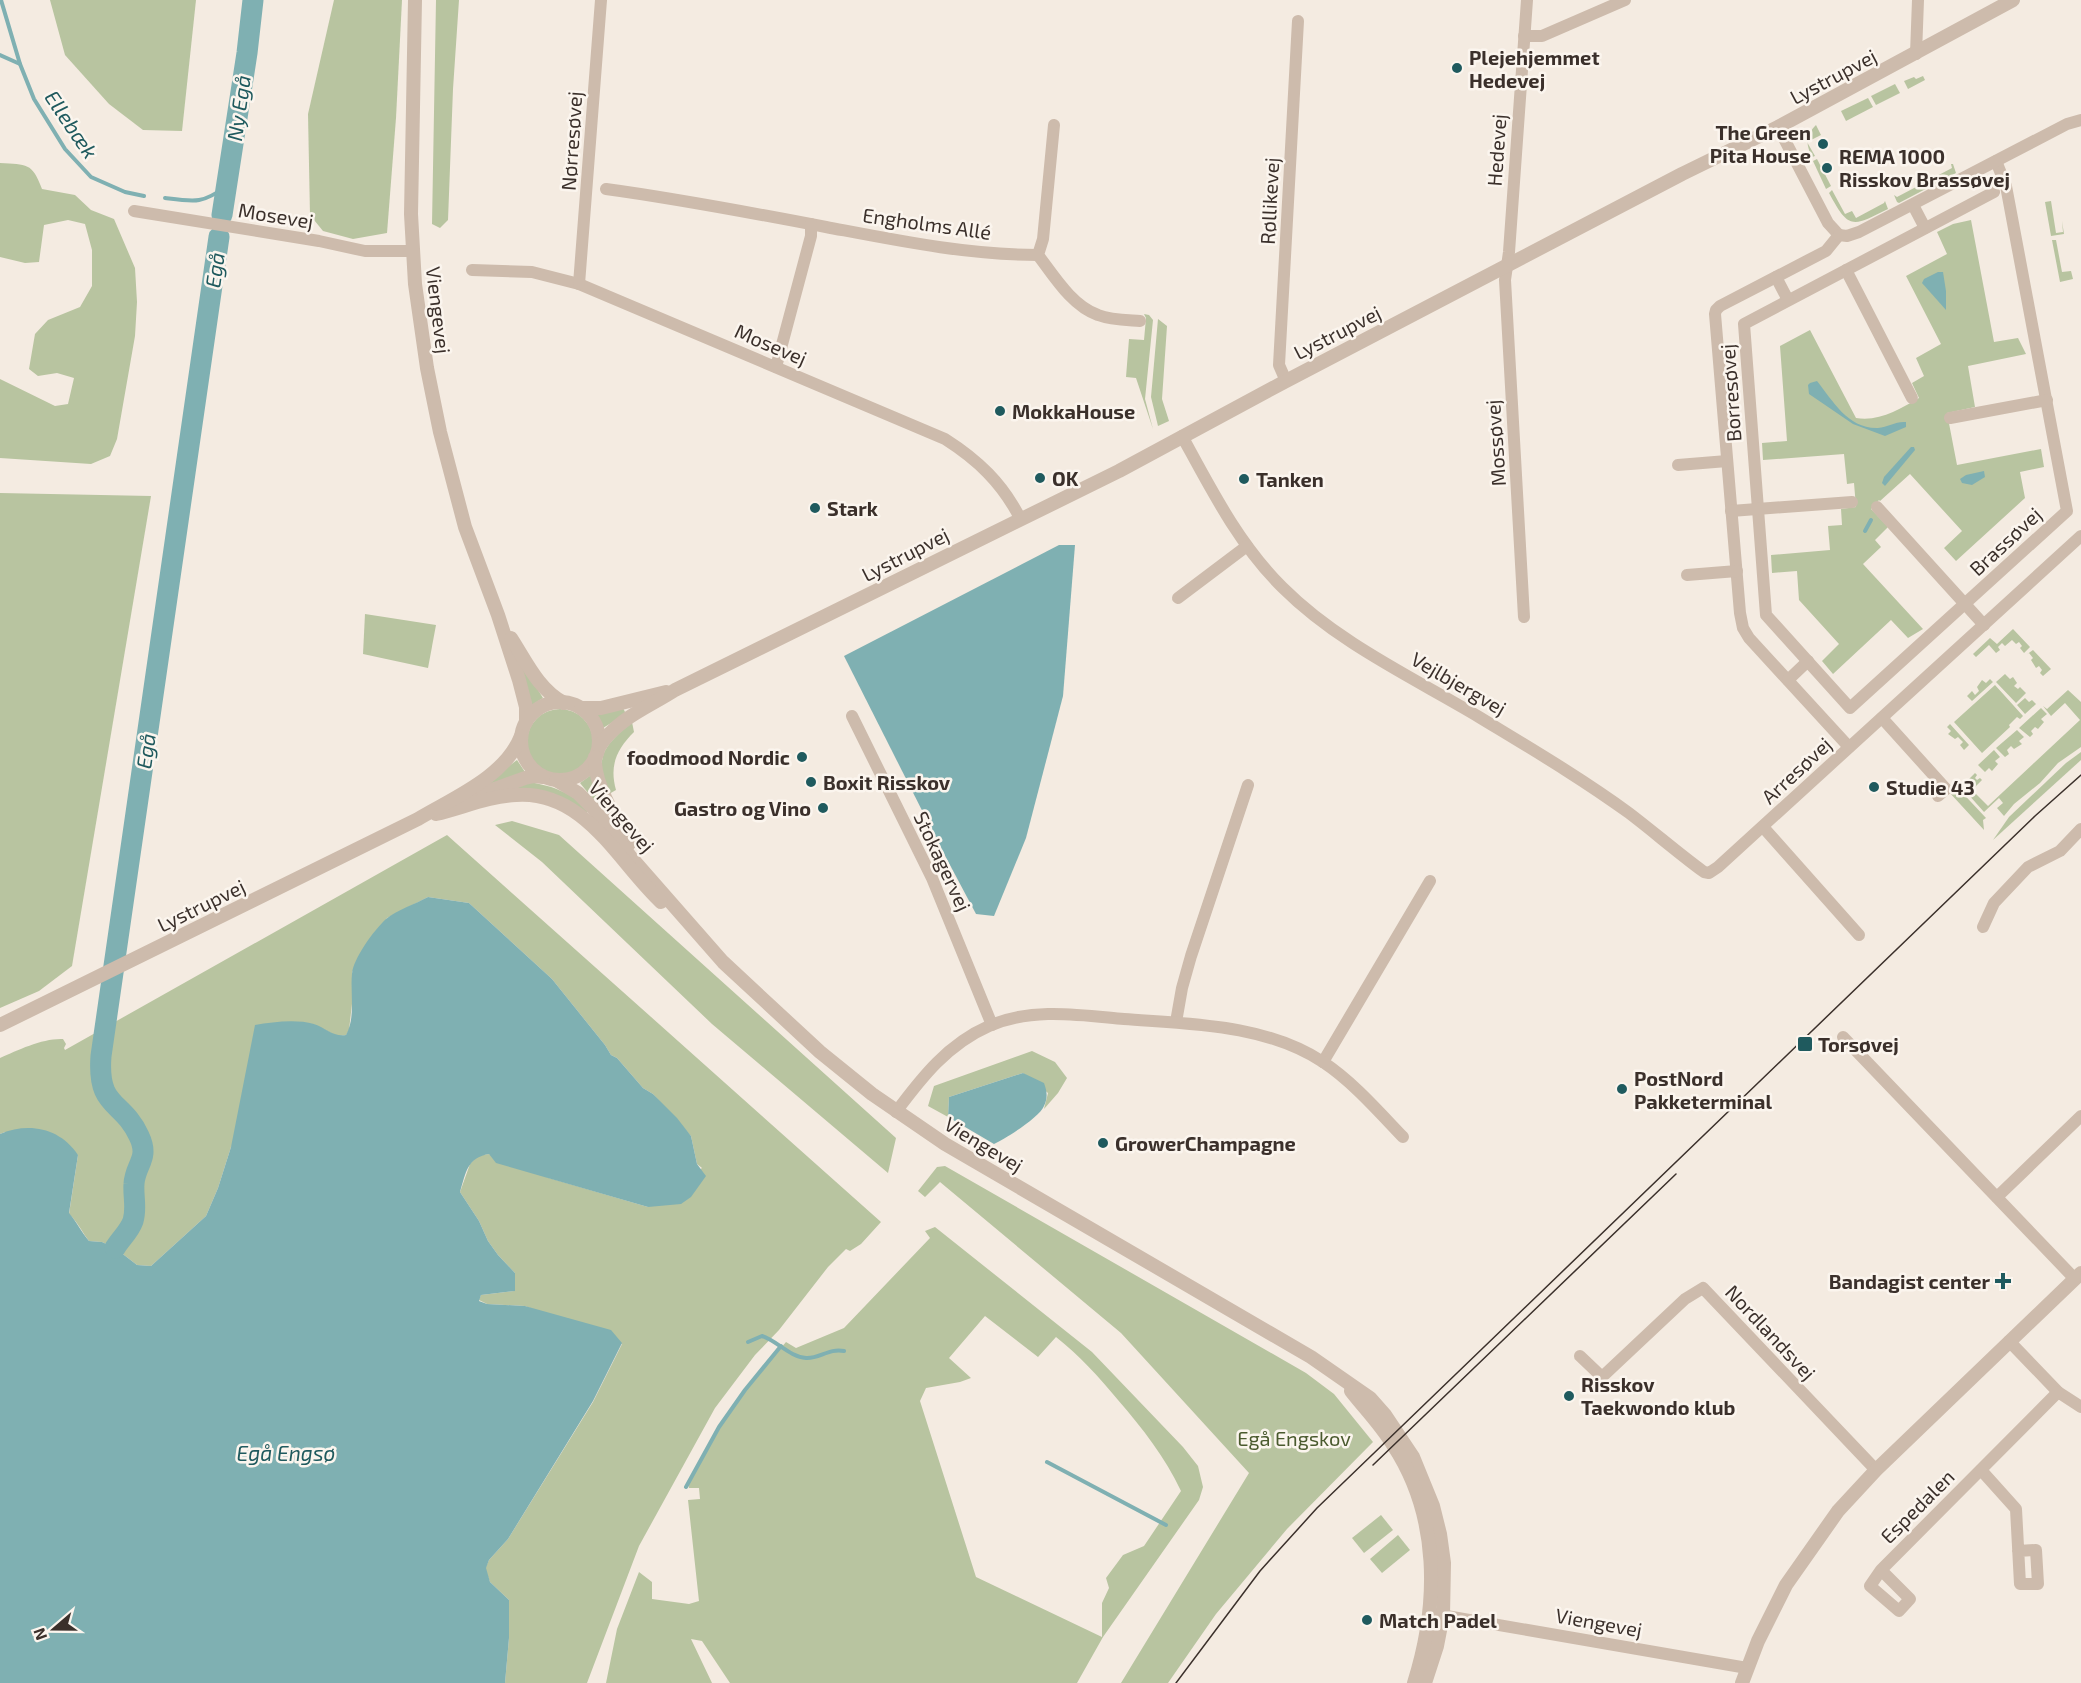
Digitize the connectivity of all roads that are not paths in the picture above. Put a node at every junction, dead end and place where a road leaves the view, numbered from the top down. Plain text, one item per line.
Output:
1 (415, 0) edge
2 (601, 0) edge
3 (1527, 0) edge
4 (1625, 0) edge
5 (1918, 0) edge
6 (2013, 0) edge
7 (1298, 21) dead end
8 (1524, 36) junction
9 (1916, 54) junction
10 (2081, 120) edge
11 (1054, 125) dead end
12 (1778, 127) junction
13 (1996, 161) junction
14 (606, 189) dead end
15 (1994, 192) dead end
16 (1913, 204) junction
17 (134, 211) dead end
18 (811, 224) junction
19 (1925, 228) junction
20 (1839, 235) junction
21 (413, 251) junction
22 (1038, 255) junction
23 (1506, 266) junction
24 (472, 270) dead end
25 (1846, 270) junction
26 (1776, 277) junction
27 (579, 284) junction
28 (1788, 300) junction
29 (1140, 321) dead end
30 (776, 367) junction
31 (1286, 381) junction
32 (1912, 398) dead end
33 (2047, 400) junction
34 (1950, 418) dead end
35 (1182, 436) junction
36 (1727, 460) junction
37 (1678, 465) dead end
38 (1852, 502) dead end
39 (1876, 507) dead end
40 (1758, 509) junction
41 (1731, 511) junction
42 (1020, 518) junction
43 (2081, 536) edge
44 (1247, 546) junction
45 (1737, 571) junction
46 (1687, 575) dead end
47 (1178, 598) dead end
48 (1965, 604) junction
49 (498, 615) junction
50 (1524, 617) dead end
51 (1984, 625) junction
52 (1808, 661) junction
53 (1788, 680) junction
54 (675, 690) junction
55 (564, 703) junction
56 (581, 708) junction
57 (852, 716) dead end
58 (1882, 718) junction
59 (526, 721) junction
60 (521, 736) junction
61 (1849, 747) junction
62 (597, 752) junction
63 (550, 779) junction
64 (1248, 784) dead end
65 (1938, 796) dead end
66 (436, 814) junction
67 (418, 819) junction
68 (1763, 827) junction
69 (2081, 829) edge
70 (1430, 881) dead end
71 (655, 883) junction
72 (1983, 927) dead end
73 (1859, 935) dead end
74 (705, 942) junction
75 (1176, 1022) junction
76 (0, 1025) edge
77 (992, 1025) junction
78 (1843, 1037) dead end
79 (1323, 1062) junction
80 (896, 1112) junction
81 (2081, 1116) edge
82 (1403, 1137) dead end
83 (1997, 1197) junction
84 (2078, 1276) edge
85 (2009, 1341) junction
86 (1580, 1356) dead end
87 (2058, 1392) junction
88 (2081, 1407) edge
89 (1876, 1470) junction
90 (1981, 1470) junction
91 (2018, 1551) dead end
92 (1881, 1570) dead end
93 (1436, 1615) junction
94 (1747, 1668) junction
95 (1414, 1683) edge
96 (1425, 1683) edge
97 (1742, 1683) edge

1 - 21 street, Viengevej
2 - 27 street, Nørresøvej
3 - 8 street, Hedevej
4 - 8 street
5 - 9 street
6 - 9 street, Lystrupvej
7 - 31 street, Røllikevej
8 - 23 street, Hedevej
9 - 12 street, Lystrupvej
10 - 13 street
11 - 22 street
12 - 20 street
12 - 23 street, Lystrupvej
13 - 16 street
13 - 33 street, Brassøvej
14 - 18 street, Engholms Allé
15 - 19 street
16 - 19 street
16 - 20 street
17 - 21 street, Mosevej
18 - 22 street, Engholms Allé
18 - 30 street
19 - 25 street
20 - 26 street, Borresøvej
21 - 49 street, Viengevej
22 - 29 street
23 - 31 street, Lystrupvej
23 - 50 street, Mossøvej
24 - 27 street, Mosevej
25 - 28 street, Borresøvej
25 - 32 street
26 - 28 street
26 - 36 street, Borresøvej
27 - 30 street, Mosevej
28 - 40 street, Borresøvej
30 - 42 street, Mosevej
31 - 35 street, Lystrupvej
33 - 34 street
33 - 48 street, Brassøvej
35 - 42 street, Lystrupvej
35 - 44 street, Vejlbjergvej
36 - 37 street, Borresøvej
36 - 41 street, Borresøvej
38 - 40 street
39 - 48 street
40 - 41 street
40 - 52 street, Borresøvej
41 - 45 street, Borresøvej
42 - 54 street, Lystrupvej
43 - 51 street, Arresøvej
44 - 47 street
44 - 68 street, Vejlbjergvej
45 - 46 street
45 - 53 street, Borresøvej
48 - 51 street
48 - 52 street, Borresøvej
49 - 55 street, Viengevej
49 - 59 street, Viengevej
51 - 58 street, Arresøvej
52 - 53 street
53 - 61 street, Borresøvej
54 - 56 street, Lystrupvej
54 - 62 street, Lystrupvej
55 - 56 street
55 - 59 street
56 - 62 street
57 - 77 street, Stokagervej
58 - 61 street, Arresøvej
58 - 65 street
59 - 60 street
60 - 63 street
60 - 67 street, Lystrupvej
61 - 68 street, Arresøvej
62 - 63 street
62 - 71 street, Viengevej
63 - 66 street, Lystrupvej
63 - 71 street, Viengevej
64 - 75 street
66 - 67 street, Lystrupvej
66 - 74 street
67 - 76 street, Lystrupvej
68 - 73 street, Arresøvej
69 - 72 street
70 - 79 street
71 - 74 street, Viengevej
74 - 80 street, Viengevej
75 - 77 street
75 - 79 street
77 - 80 street
78 - 83 street
79 - 82 street
80 - 93 street, Viengevej
81 - 83 street
83 - 84 street
84 - 85 street
85 - 87 street
85 - 89 street
86 - 89 street, Nordlandsvej
87 - 88 street
87 - 90 street, Espedalen
89 - 94 street
90 - 91 street, Espedalen
90 - 92 street, Espedalen
93 - 94 street, Viengevej
93 - 95 street
93 - 96 street
94 - 97 street

